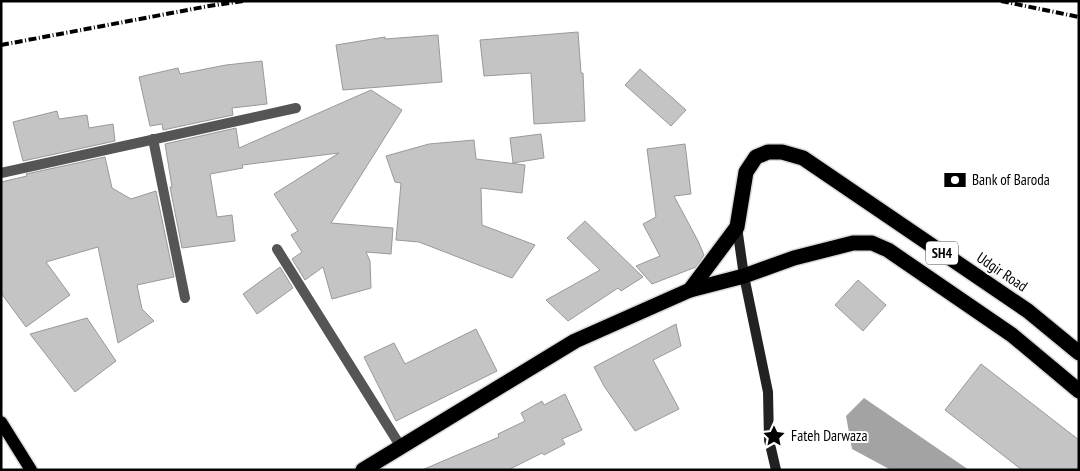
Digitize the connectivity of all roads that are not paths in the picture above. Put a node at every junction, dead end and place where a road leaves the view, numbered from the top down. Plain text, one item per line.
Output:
1 (296, 108) dead end
2 (153, 139) junction
3 (1, 173) edge
4 (737, 227) junction
5 (277, 249) dead end
6 (744, 276) junction
7 (690, 290) junction
8 (185, 298) dead end
9 (1079, 352) edge
10 (1079, 391) edge
11 (1, 422) edge
12 (401, 447) junction
13 (31, 470) edge
14 (363, 470) edge
15 (776, 470) edge

1 - 2 street
2 - 3 street
2 - 8 street
4 - 6 main road
4 - 7 highway
4 - 9 highway, Udgir Road / SH4
5 - 12 street
6 - 7 highway
6 - 10 highway, SH4
6 - 15 main road
7 - 12 highway
11 - 13 main road
12 - 14 highway

